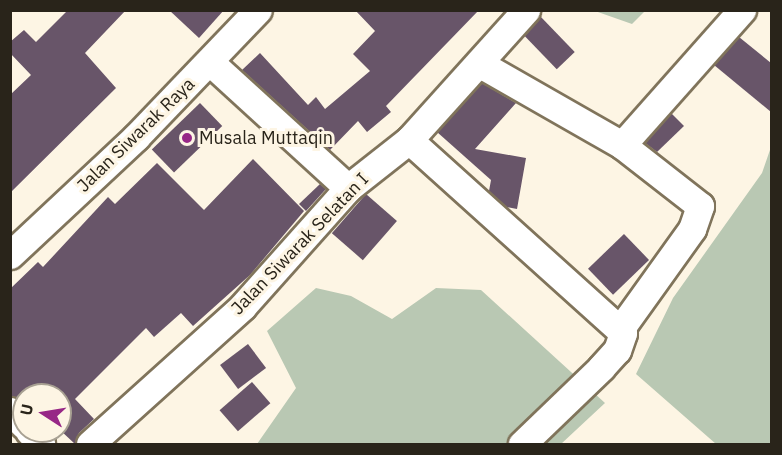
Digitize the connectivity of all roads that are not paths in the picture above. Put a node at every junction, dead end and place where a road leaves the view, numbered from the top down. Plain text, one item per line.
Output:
1 (258, 10) edge
2 (526, 10) edge
3 (742, 10) edge
4 (210, 62) junction
5 (480, 64) junction
6 (409, 140) junction
7 (622, 145) junction
8 (348, 188) junction
9 (10, 255) edge
10 (621, 328) junction
11 (90, 444) edge
12 (522, 444) edge

1 - 4 street, Jalan Siwarak Raya
2 - 5 street, Jalan Siwarak Selatan I
3 - 7 street
4 - 8 street
4 - 9 street, Jalan Siwarak Raya
5 - 6 street, Jalan Siwarak Selatan I
5 - 7 street
6 - 8 street, Jalan Siwarak Selatan I
6 - 10 street
7 - 10 street
8 - 11 street, Jalan Siwarak Selatan I
10 - 12 street

